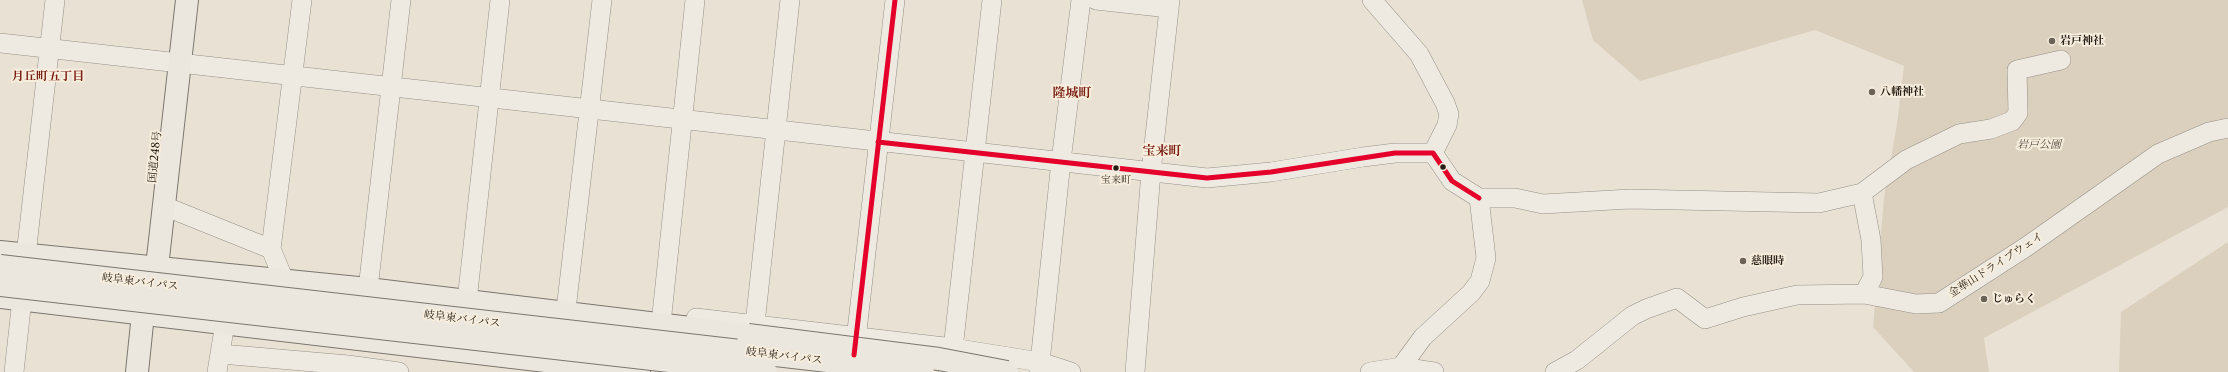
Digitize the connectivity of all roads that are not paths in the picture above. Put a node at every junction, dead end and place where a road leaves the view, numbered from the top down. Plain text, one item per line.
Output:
1 (55, 0) edge
2 (171, 0) edge
3 (187, 0) edge
4 (302, 0) edge
5 (401, 0) edge
6 (500, 0) edge
7 (602, 0) edge
8 (695, 0) edge
9 (790, 0) edge
10 (895, 0) edge
11 (992, 0) edge
12 (1081, 0) edge
13 (1096, 0) edge
14 (1372, 0) edge
15 (1170, 4) edge
16 (0, 43) edge
17 (50, 48) junction
18 (2061, 60) dead end
19 (173, 62) junction
20 (294, 76) junction
21 (391, 87) junction
22 (490, 98) junction
23 (589, 109) junction
24 (683, 120) junction
25 (2228, 128) edge
26 (776, 130) junction
27 (878, 142) junction
28 (975, 153) junction
29 (1433, 153) junction
30 (1061, 161) junction
31 (1152, 172) junction
32 (1862, 194) junction
33 (1479, 198) junction
34 (164, 206) junction
35 (271, 249) junction
36 (0, 252) edge
37 (26, 255) junction
38 (0, 266) edge
39 (150, 266) junction
40 (284, 280) junction
41 (0, 285) edge
42 (368, 289) junction
43 (1864, 294) junction
44 (0, 297) edge
45 (22, 300) junction
46 (467, 300) junction
47 (566, 311) junction
48 (143, 314) junction
49 (662, 314) junction
50 (225, 323) junction
51 (751, 330) junction
52 (856, 337) junction
53 (953, 348) junction
54 (221, 354) junction
55 (1039, 367) edge
56 (1401, 367) junction
57 (346, 369) edge
58 (564, 369) edge
59 (14, 372) edge
60 (137, 372) edge
61 (217, 372) edge
62 (393, 372) edge
63 (639, 372) edge
64 (767, 372) edge
65 (852, 372) edge
66 (923, 372) edge
67 (948, 372) edge
68 (1007, 372) edge
69 (1071, 372) edge
70 (1135, 372) edge
71 (1370, 372) edge
72 (1434, 372) edge
73 (1555, 372) edge

1 - 17 street
2 - 19 main road, 国道248号
3 - 19 main road, 国道248号
4 - 20 street
5 - 21 street
6 - 22 street
7 - 23 street
8 - 24 street
9 - 26 street
10 - 27 street
11 - 28 street
12 - 30 street
13 - 15 street
14 - 29 street
15 - 31 street
16 - 17 street
17 - 19 street
17 - 37 street
18 - 32 street
19 - 20 street
19 - 34 main road, 国道248号
19 - 39 main road, 国道248号
20 - 21 street
20 - 35 street
21 - 22 street
21 - 42 street
22 - 23 street
22 - 46 street
23 - 24 street
23 - 47 street
24 - 26 street
24 - 49 street
25 - 43 street, 金華山ドライブウェイ
26 - 27 street
26 - 51 street
27 - 28 street
27 - 52 street
28 - 30 street
28 - 53 street
29 - 31 street
29 - 33 street
30 - 31 street
30 - 55 street
31 - 70 street
32 - 33 street
32 - 43 street
33 - 56 street
34 - 35 street
34 - 39 main road, 国道248号
35 - 40 street
36 - 37 main road
37 - 39 main road
38 - 66 main road, 岐阜東バイパス, bridge
39 - 40 main road
39 - 48 main road
40 - 42 main road
41 - 64 main road, 岐阜東バイパス, bridge
42 - 46 main road
43 - 73 street, 金華山ドライブウェイ
44 - 45 main road
45 - 48 main road
45 - 59 street
46 - 47 main road
47 - 49 street
47 - 51 main road
47 - 58 street
48 - 50 main road
48 - 60 main road
49 - 51 street
50 - 54 street
50 - 58 main road
51 - 52 street
51 - 64 street
51 - 68 main road, bridge
52 - 53 street
52 - 65 street
53 - 55 street
53 - 67 street
54 - 57 street
54 - 61 street
55 - 69 street
56 - 71 street
56 - 72 street
57 - 62 street
58 - 63 main road

